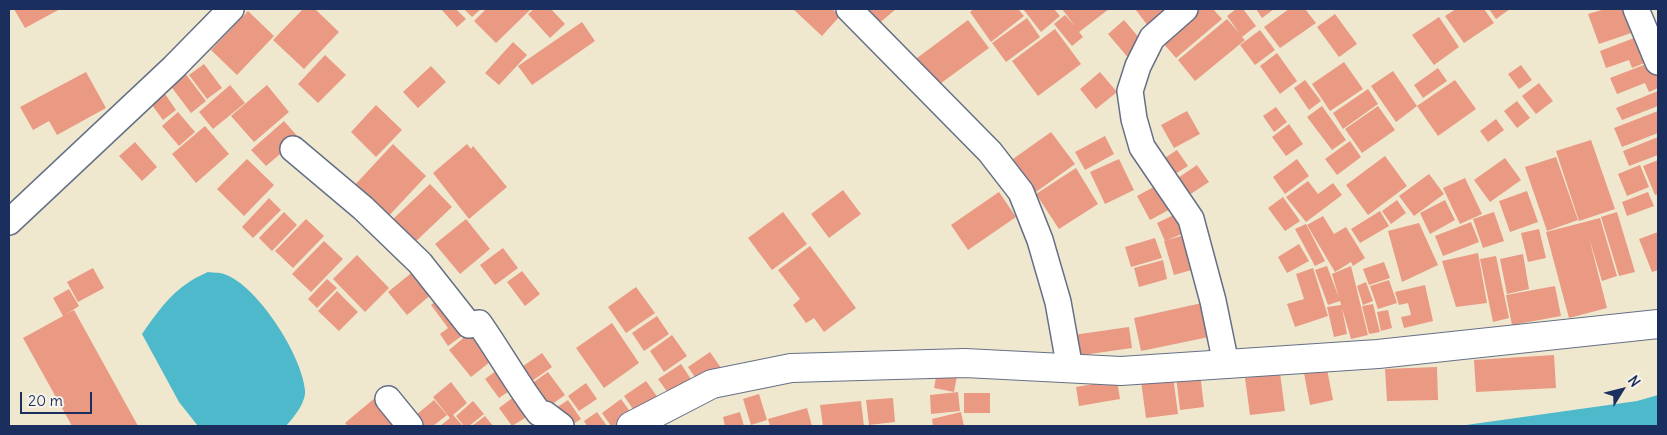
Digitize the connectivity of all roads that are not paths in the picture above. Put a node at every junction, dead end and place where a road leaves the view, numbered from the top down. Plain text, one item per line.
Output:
1 (231, 9) edge
2 (849, 9) edge
3 (1185, 9) edge
4 (1636, 9) edge
5 (1658, 62) edge
6 (293, 149) dead end
7 (9, 222) edge
8 (1658, 324) edge
9 (1226, 364) junction
10 (1070, 369) junction
11 (388, 399) dead end
12 (410, 426) edge
13 (561, 426) edge
14 (631, 426) edge

1 - 7 street
2 - 10 street
3 - 9 street
4 - 5 street
6 - 13 street
8 - 9 street
9 - 10 street
10 - 14 street
11 - 12 street

